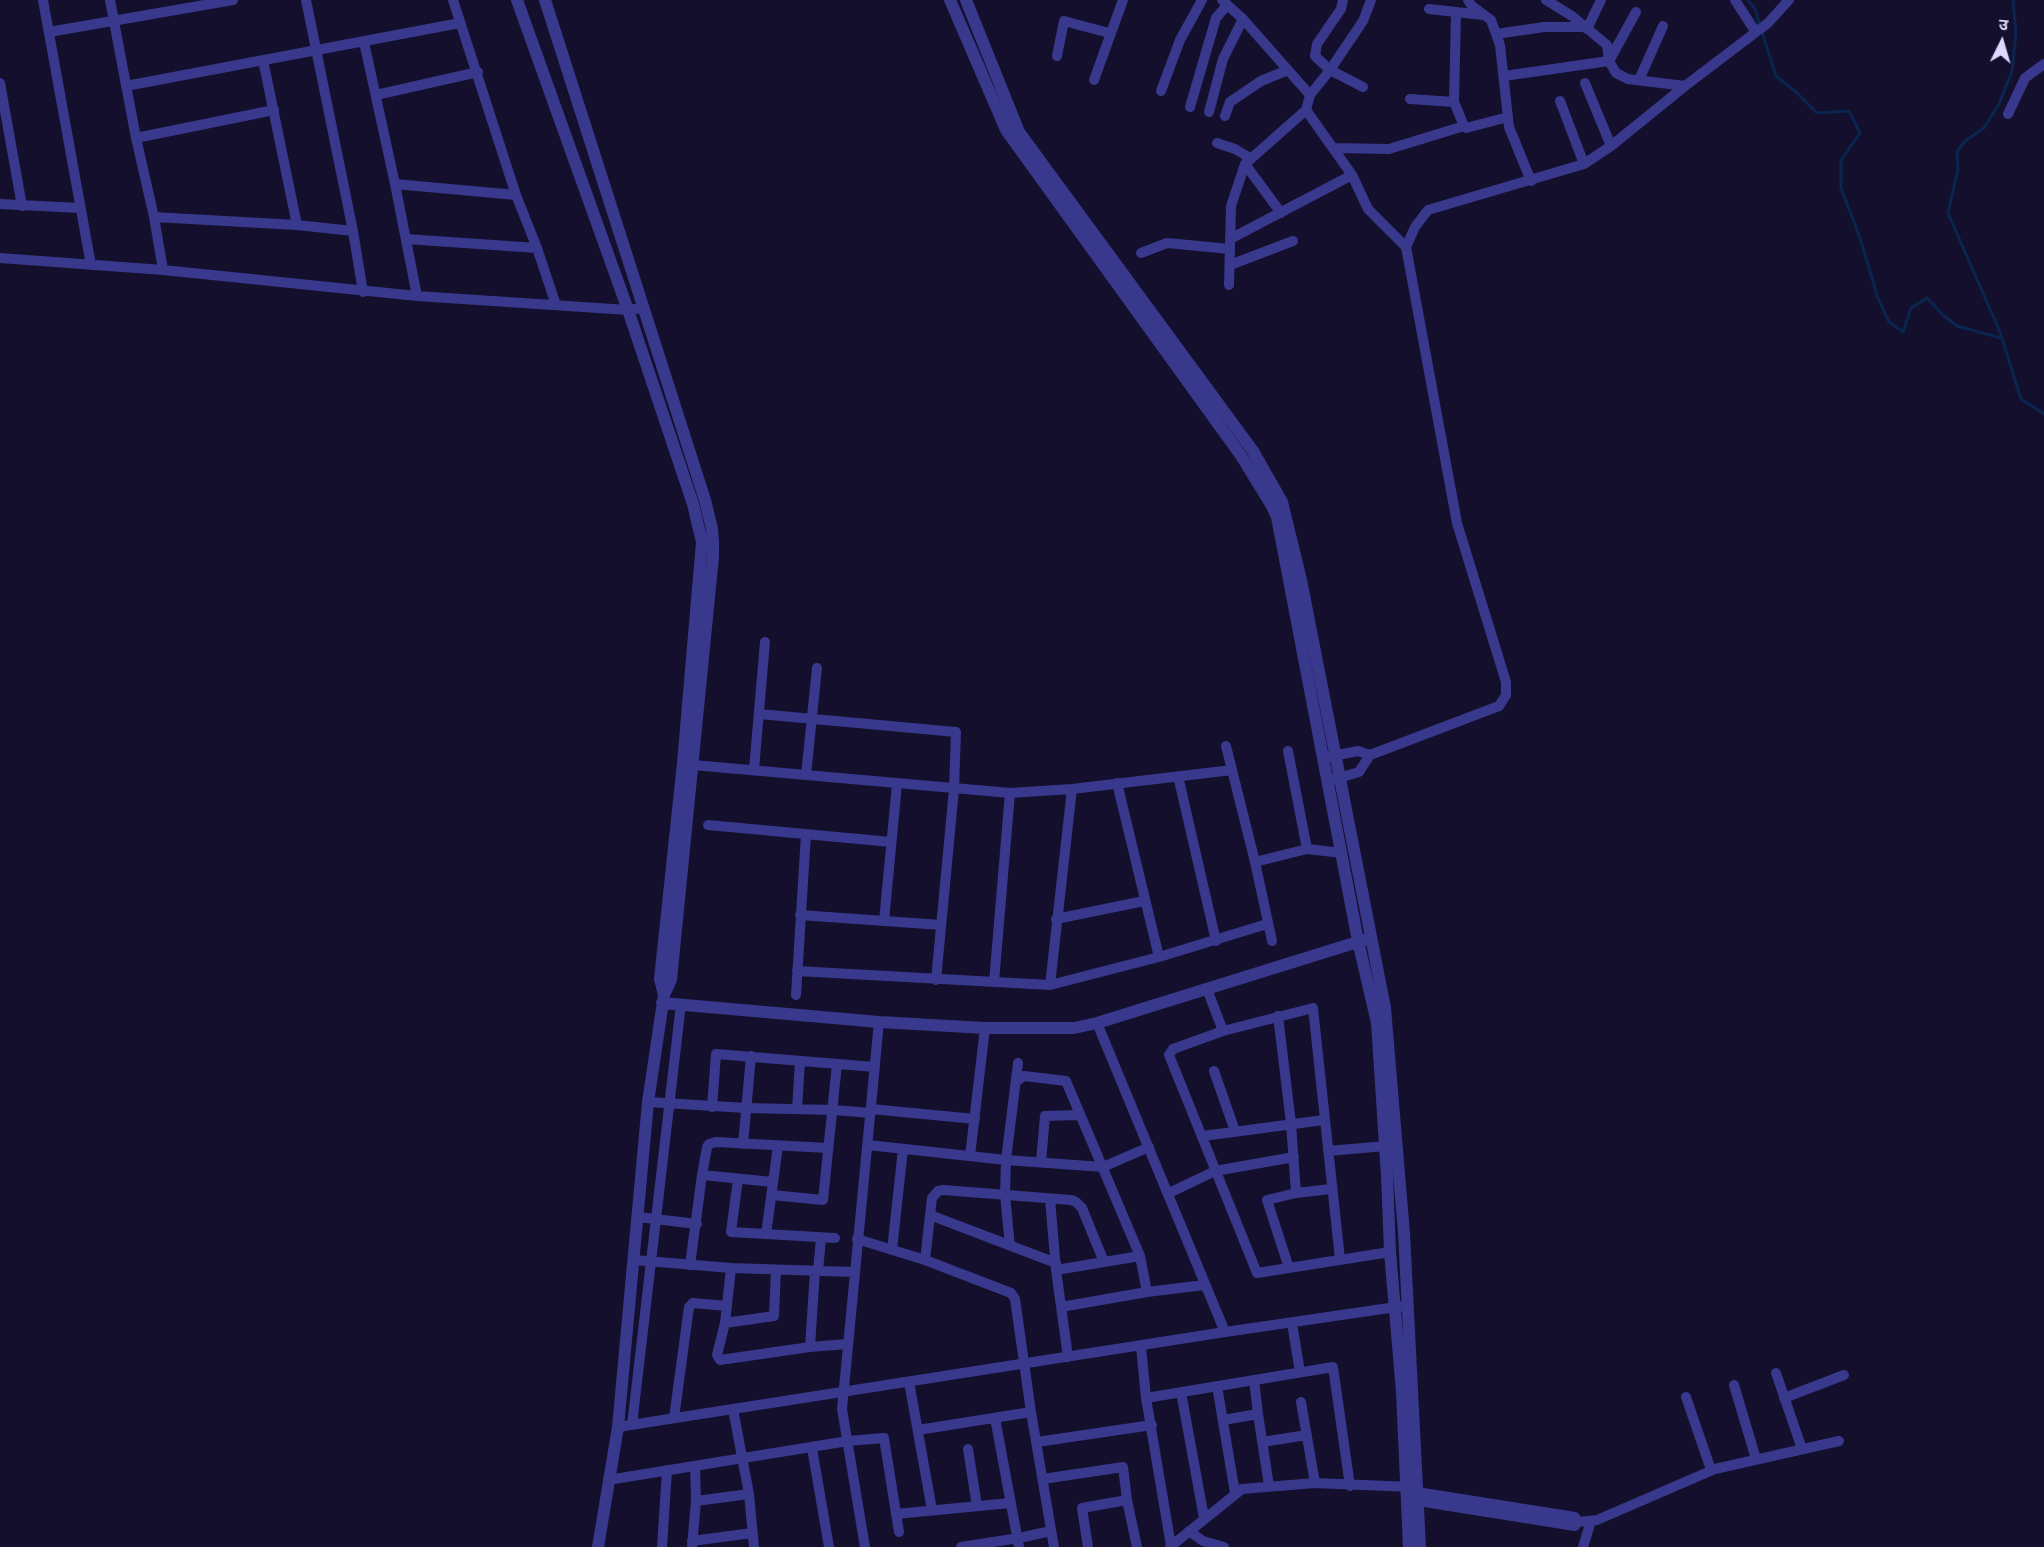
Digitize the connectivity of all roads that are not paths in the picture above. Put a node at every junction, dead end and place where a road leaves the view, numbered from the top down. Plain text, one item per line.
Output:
1 (43, 0) edge
2 (110, 0) edge
3 (232, 0) edge
4 (306, 0) edge
5 (453, 0) edge
6 (517, 0) edge
7 (545, 0) edge
8 (950, 0) edge
9 (966, 0) edge
10 (1123, 0) edge
11 (1202, 0) edge
12 (1343, 0) edge
13 (1371, 0) edge
14 (1468, 0) edge
15 (1546, 0) edge
16 (1601, 0) edge
17 (1735, 0) edge
18 (1790, 0) edge
19 (1225, 3) edge
20 (1430, 9) dead end
21 (1636, 12) dead end
22 (1456, 13) junction
23 (1484, 15) junction
24 (1243, 19) junction
25 (112, 22) junction
26 (460, 23) junction
27 (1663, 26) dead end
28 (1586, 28) junction
29 (1755, 31) junction
30 (49, 32) junction
31 (1109, 33) junction
32 (1496, 34) junction
33 (364, 42) junction
34 (315, 51) junction
35 (1057, 56) dead end
36 (263, 60) junction
37 (1609, 61) junction
38 (2044, 64) edge
39 (1288, 70) junction
40 (1330, 70) junction
41 (478, 72) junction
42 (1504, 76) junction
43 (1094, 80) dead end
44 (1639, 80) junction
45 (0, 83) edge
46 (1585, 83) dead end
47 (126, 86) junction
48 (1685, 86) junction
49 (1363, 87) dead end
50 (1161, 91) dead end
51 (376, 95) junction
52 (1310, 95) junction
53 (1410, 99) dead end
54 (1560, 101) dead end
55 (1454, 102) junction
56 (1190, 107) dead end
57 (274, 110) junction
58 (1306, 110) junction
59 (1209, 112) dead end
60 (2008, 114) dead end
61 (1225, 116) dead end
62 (1508, 117) junction
63 (1464, 126) junction
64 (136, 138) junction
65 (1216, 143) dead end
66 (1611, 146) junction
67 (1333, 148) junction
68 (0, 150) edge
69 (12, 150) junction
70 (1248, 161) junction
71 (1584, 164) junction
72 (1352, 175) junction
73 (1532, 181) junction
74 (395, 184) junction
75 (516, 195) junction
76 (0, 204) edge
77 (22, 206) junction
78 (81, 208) junction
79 (1281, 213) junction
80 (154, 217) junction
81 (297, 225) junction
82 (353, 231) junction
83 (406, 239) junction
84 (1293, 241) dead end
85 (1230, 244) junction
86 (1406, 247) junction
87 (537, 248) junction
88 (1141, 253) dead end
89 (0, 258) edge
90 (91, 265) junction
91 (1230, 265) junction
92 (163, 270) junction
93 (1229, 285) dead end
94 (363, 292) junction
95 (417, 296) junction
96 (556, 305) junction
97 (643, 308) junction
98 (628, 310) junction
99 (765, 642) dead end
100 (817, 668) dead end
101 (759, 714) junction
102 (812, 718) junction
103 (1226, 746) dead end
104 (1288, 751) dead end
105 (1370, 755) junction
106 (1329, 757) junction
107 (693, 765) junction
108 (754, 770) junction
109 (1232, 770) junction
110 (806, 775) junction
111 (1178, 776) junction
112 (1333, 780) junction
113 (1117, 783) junction
114 (897, 784) junction
115 (954, 789) junction
116 (1072, 789) junction
117 (1010, 793) junction
118 (708, 825) dead end
119 (806, 834) junction
120 (891, 842) junction
121 (1307, 849) junction
122 (1342, 853) junction
123 (1255, 862) junction
124 (1144, 901) junction
125 (800, 915) junction
126 (1056, 919) junction
127 (884, 921) junction
128 (1267, 924) junction
129 (941, 925) junction
130 (1364, 939) junction
131 (1216, 941) junction
132 (1272, 941) dead end
133 (1159, 957) junction
134 (797, 971) junction
135 (936, 980) junction
136 (994, 982) junction
137 (1050, 985) junction
138 (1207, 989) junction
139 (796, 995) dead end
140 (663, 999) junction
141 (681, 1004) junction
142 (1278, 1016) junction
143 (879, 1022) junction
144 (1097, 1023) junction
145 (986, 1028) junction
146 (1223, 1031) junction
147 (751, 1056) junction
148 (800, 1061) junction
149 (1018, 1063) dead end
150 (837, 1064) junction
151 (875, 1067) junction
152 (1214, 1071) dead end
153 (1017, 1081) junction
154 (648, 1102) junction
155 (668, 1104) junction
156 (712, 1107) junction
157 (746, 1108) junction
158 (797, 1109) junction
159 (834, 1110) junction
160 (871, 1111) junction
161 (1079, 1115) junction
162 (975, 1119) junction
163 (1324, 1120) junction
164 (1291, 1123) junction
165 (1235, 1131) junction
166 (1203, 1136) junction
167 (744, 1144) junction
168 (868, 1145) junction
169 (778, 1146) junction
170 (1386, 1146) junction
171 (1149, 1147) junction
172 (828, 1148) junction
173 (903, 1149) junction
174 (1328, 1151) junction
175 (970, 1156) junction
176 (1294, 1157) junction
177 (1006, 1160) junction
178 (1041, 1162) junction
179 (1103, 1167) junction
180 (1215, 1171) junction
181 (702, 1174) junction
182 (738, 1179) junction
183 (773, 1182) junction
184 (1331, 1189) junction
185 (1169, 1193) junction
186 (1296, 1193) junction
187 (1005, 1195) junction
188 (771, 1196) junction
189 (1050, 1199) junction
190 (930, 1215) junction
191 (638, 1217) junction
192 (656, 1220) junction
193 (697, 1224) junction
194 (766, 1234) junction
195 (821, 1238) junction
196 (835, 1238) dead end
197 (857, 1239) junction
198 (1010, 1246) junction
199 (892, 1250) junction
200 (1390, 1252) junction
201 (1140, 1256) junction
202 (1340, 1259) junction
203 (634, 1260) junction
204 (925, 1260) junction
205 (651, 1262) junction
206 (1104, 1262) junction
207 (690, 1265) junction
208 (1056, 1266) junction
209 (731, 1268) junction
210 (1289, 1268) junction
211 (776, 1270) junction
212 (816, 1271) junction
213 (854, 1272) junction
214 (1204, 1285) junction
215 (1147, 1292) junction
216 (727, 1306) junction
217 (1402, 1306) junction
218 (1061, 1307) junction
219 (725, 1323) junction
220 (1293, 1323) junction
221 (1225, 1332) junction
222 (847, 1344) junction
223 (1141, 1346) junction
224 (810, 1347) junction
225 (1068, 1357) junction
226 (1024, 1364) junction
227 (1300, 1372) junction
228 (1776, 1373) dead end
229 (1844, 1375) dead end
230 (1254, 1380) junction
231 (909, 1382) junction
232 (1734, 1385) dead end
233 (1217, 1386) junction
234 (842, 1392) junction
235 (1181, 1392) junction
236 (1686, 1397) dead end
237 (1146, 1398) junction
238 (1784, 1398) junction
239 (1301, 1402) dead end
240 (734, 1409) junction
241 (1031, 1412) junction
242 (1258, 1414) junction
243 (674, 1418) junction
244 (995, 1418) junction
245 (1223, 1420) junction
246 (632, 1425) junction
247 (1152, 1425) junction
248 (618, 1427) junction
249 (918, 1430) junction
250 (1307, 1435) junction
251 (848, 1441) junction
252 (1839, 1441) dead end
253 (1037, 1442) junction
254 (1262, 1442) junction
255 (812, 1448) junction
256 (968, 1449) dead end
257 (1802, 1449) junction
258 (743, 1458) junction
259 (1756, 1459) junction
260 (695, 1466) junction
261 (667, 1470) junction
262 (1711, 1470) junction
263 (1042, 1479) junction
264 (608, 1480) junction
265 (1315, 1483) junction
266 (1350, 1485) junction
267 (1269, 1486) junction
268 (1415, 1492) junction
269 (1235, 1493) junction
270 (749, 1494) junction
271 (1127, 1500) junction
272 (696, 1502) junction
273 (1010, 1503) junction
274 (977, 1506) junction
275 (932, 1510) junction
276 (896, 1514) junction
277 (1204, 1518) junction
278 (1590, 1521) junction
279 (1051, 1531) junction
280 (1189, 1531) junction
281 (899, 1532) dead end
282 (752, 1533) junction
283 (1019, 1543) edge
284 (692, 1544) edge
285 (1170, 1546) edge
286 (598, 1547) edge
287 (662, 1547) edge
288 (754, 1547) edge
289 (829, 1547) edge
290 (865, 1547) edge
291 (961, 1547) edge
292 (1054, 1547) edge
293 (1088, 1547) edge
294 (1137, 1547) edge
295 (1224, 1547) edge
296 (1408, 1547) edge
297 (1420, 1547) edge
298 (1583, 1547) edge

1 - 30 street
2 - 25 street
3 - 25 street
4 - 34 street
5 - 26 street
6 - 98 street
7 - 97 street
8 - 106 street
9 - 106 street
10 - 31 street
11 - 50 street
12 - 40 street
13 - 40 street
14 - 23 street
15 - 28 street
16 - 28 street
17 - 29 street
18 - 29 street
19 - 24 street
19 - 56 street
20 - 22 street
21 - 37 street
22 - 23 street
22 - 55 street
23 - 32 street
24 - 39 street
24 - 59 street
25 - 30 street
25 - 47 street
26 - 33 street
26 - 41 street
27 - 44 street
28 - 32 street
28 - 37 street
29 - 48 street
30 - 78 street
31 - 35 street
31 - 43 street
32 - 42 street
33 - 34 street
33 - 51 street
34 - 36 street
34 - 82 street
36 - 47 street
36 - 57 street
37 - 42 street
37 - 44 street
38 - 60 street
39 - 52 street
39 - 61 street
40 - 49 street
40 - 52 street
41 - 51 street
41 - 75 street
42 - 62 street
44 - 48 street
45 - 69 street
46 - 66 street
47 - 64 street
48 - 66 street
51 - 74 street
52 - 58 street
53 - 55 street
54 - 71 street
55 - 63 street
57 - 64 street
57 - 81 street
58 - 67 street
58 - 70 street
62 - 63 street
62 - 73 street
63 - 67 street
64 - 80 street
65 - 70 street
66 - 71 street
67 - 72 street
68 - 69 street
69 - 77 street
70 - 79 street
70 - 85 street
71 - 73 street
72 - 79 street
72 - 86 street
73 - 86 street
74 - 75 street
74 - 83 street
75 - 87 street
76 - 77 street
77 - 78 street
78 - 90 street
79 - 85 street
80 - 81 street
80 - 92 street
81 - 82 street
82 - 94 street
83 - 87 street
83 - 95 street
84 - 91 street
85 - 88 street
85 - 91 street
86 - 105 street
87 - 96 street
89 - 90 street
90 - 92 street
91 - 93 street
92 - 94 street
94 - 95 street
95 - 96 street
96 - 98 street
97 - 98 street
97 - 107 street
98 - 140 street
99 - 101 street
100 - 102 street
101 - 102 street
101 - 108 street
102 - 110 street
102 - 115 street
103 - 109 street
104 - 121 street
105 - 106 street
105 - 112 street
106 - 112 street
107 - 108 street
107 - 140 street
108 - 110 street
109 - 111 street
109 - 123 street
110 - 114 street
111 - 113 street
111 - 131 street
112 - 122 street
112 - 130 street
113 - 116 street
113 - 124 street
114 - 115 street
114 - 120 street
115 - 117 street
115 - 129 street
116 - 117 street
116 - 126 street
117 - 136 street
118 - 119 street
119 - 120 street
119 - 125 street
120 - 127 street
121 - 122 street
121 - 123 street
122 - 130 street
123 - 128 street
124 - 126 street
124 - 133 street
125 - 127 street
125 - 134 street
126 - 137 street
127 - 129 street
128 - 131 street
128 - 132 street
129 - 135 street
130 - 138 street
130 - 170 street
130 - 217 street
131 - 133 street
133 - 137 street
134 - 135 street
134 - 139 street
135 - 136 street
136 - 137 street
138 - 144 street
138 - 146 street
140 - 141 street
140 - 154 street
141 - 143 street
141 - 155 street
142 - 146 street
142 - 163 street
142 - 164 street
143 - 145 street
143 - 151 street
144 - 145 street
144 - 171 street
145 - 162 street
146 - 166 street
147 - 148 street
147 - 156 street
147 - 157 street
148 - 150 street
148 - 158 street
149 - 153 street
150 - 151 street
150 - 159 street
151 - 160 street
152 - 165 street
153 - 161 street
153 - 177 street
154 - 155 street
154 - 191 street
155 - 156 street
155 - 192 street
156 - 157 street
157 - 158 street
157 - 167 street
158 - 159 street
159 - 160 street
159 - 172 street
160 - 162 street
160 - 168 street
161 - 178 street
161 - 179 street
162 - 175 street
163 - 164 street
163 - 174 street
164 - 165 street
164 - 176 street
165 - 166 street
166 - 180 street
167 - 169 street
167 - 181 street
168 - 173 street
168 - 197 street
169 - 172 street
169 - 183 street
170 - 174 street
170 - 200 street
171 - 179 street
171 - 185 street
172 - 188 street
173 - 175 street
173 - 199 street
174 - 184 street
175 - 177 street
176 - 180 street
176 - 186 street
177 - 178 street
177 - 187 street
178 - 179 street
179 - 201 street
180 - 185 street
180 - 210 street
181 - 182 street
181 - 193 street
182 - 183 street
182 - 194 street
183 - 188 street
184 - 186 street
184 - 202 street
185 - 214 street
186 - 210 street
187 - 189 street
187 - 190 street
187 - 198 street
188 - 194 street
189 - 206 street
189 - 208 street
190 - 198 street
190 - 204 street
191 - 192 street
191 - 203 street
192 - 193 street
192 - 205 street
193 - 207 street
194 - 195 street
195 - 196 street
195 - 212 street
197 - 199 street
197 - 213 street
198 - 208 street
199 - 204 street
200 - 202 street
200 - 217 street
201 - 206 street
201 - 215 street
202 - 210 street
203 - 205 street
203 - 248 street
204 - 226 street
205 - 207 street
205 - 246 street
206 - 208 street
207 - 209 street
208 - 218 street
209 - 211 street
209 - 216 street
211 - 212 street
211 - 219 street
212 - 213 street
212 - 224 street
213 - 222 street
214 - 215 street
214 - 221 street
215 - 218 street
216 - 219 street
216 - 243 street
217 - 220 street
217 - 268 street
218 - 225 street
219 - 224 street
220 - 221 street
220 - 227 street
221 - 223 street
222 - 224 street
222 - 234 street
223 - 225 street
223 - 237 street
225 - 226 street
226 - 231 street
226 - 241 street
227 - 230 street
227 - 266 street
228 - 238 street
229 - 238 street
230 - 233 street
230 - 242 street
231 - 234 street
231 - 249 street
232 - 259 street
233 - 235 street
233 - 245 street
234 - 240 street
234 - 251 street
235 - 237 street
235 - 277 street
236 - 262 street
237 - 247 street
238 - 257 street
239 - 250 street
240 - 243 street
240 - 258 street
241 - 244 street
241 - 253 street
242 - 245 street
242 - 254 street
243 - 246 street
244 - 249 street
244 - 273 street
245 - 269 street
246 - 248 street
247 - 253 street
247 - 285 street
248 - 264 street
249 - 275 street
250 - 254 street
250 - 265 street
251 - 255 street
251 - 276 street
251 - 290 street
252 - 257 street
253 - 263 street
254 - 267 street
255 - 258 street
255 - 289 street
256 - 274 street
257 - 259 street
258 - 260 street
258 - 270 street
259 - 262 street
260 - 261 street
260 - 272 street
261 - 264 street
261 - 287 street
262 - 278 street
263 - 271 street
263 - 279 street
264 - 286 street
265 - 266 street
265 - 267 street
266 - 268 street
267 - 269 street
268 - 278 street
268 - 296 street
268 - 297 street
269 - 277 street
270 - 272 street
270 - 282 street
271 - 293 street
271 - 294 street
272 - 284 street
273 - 274 street
273 - 283 street
274 - 275 street
275 - 276 street
276 - 281 street
277 - 280 street
278 - 298 street
279 - 283 street
279 - 292 street
280 - 285 street
280 - 295 street
282 - 284 street
282 - 288 street
283 - 291 street

